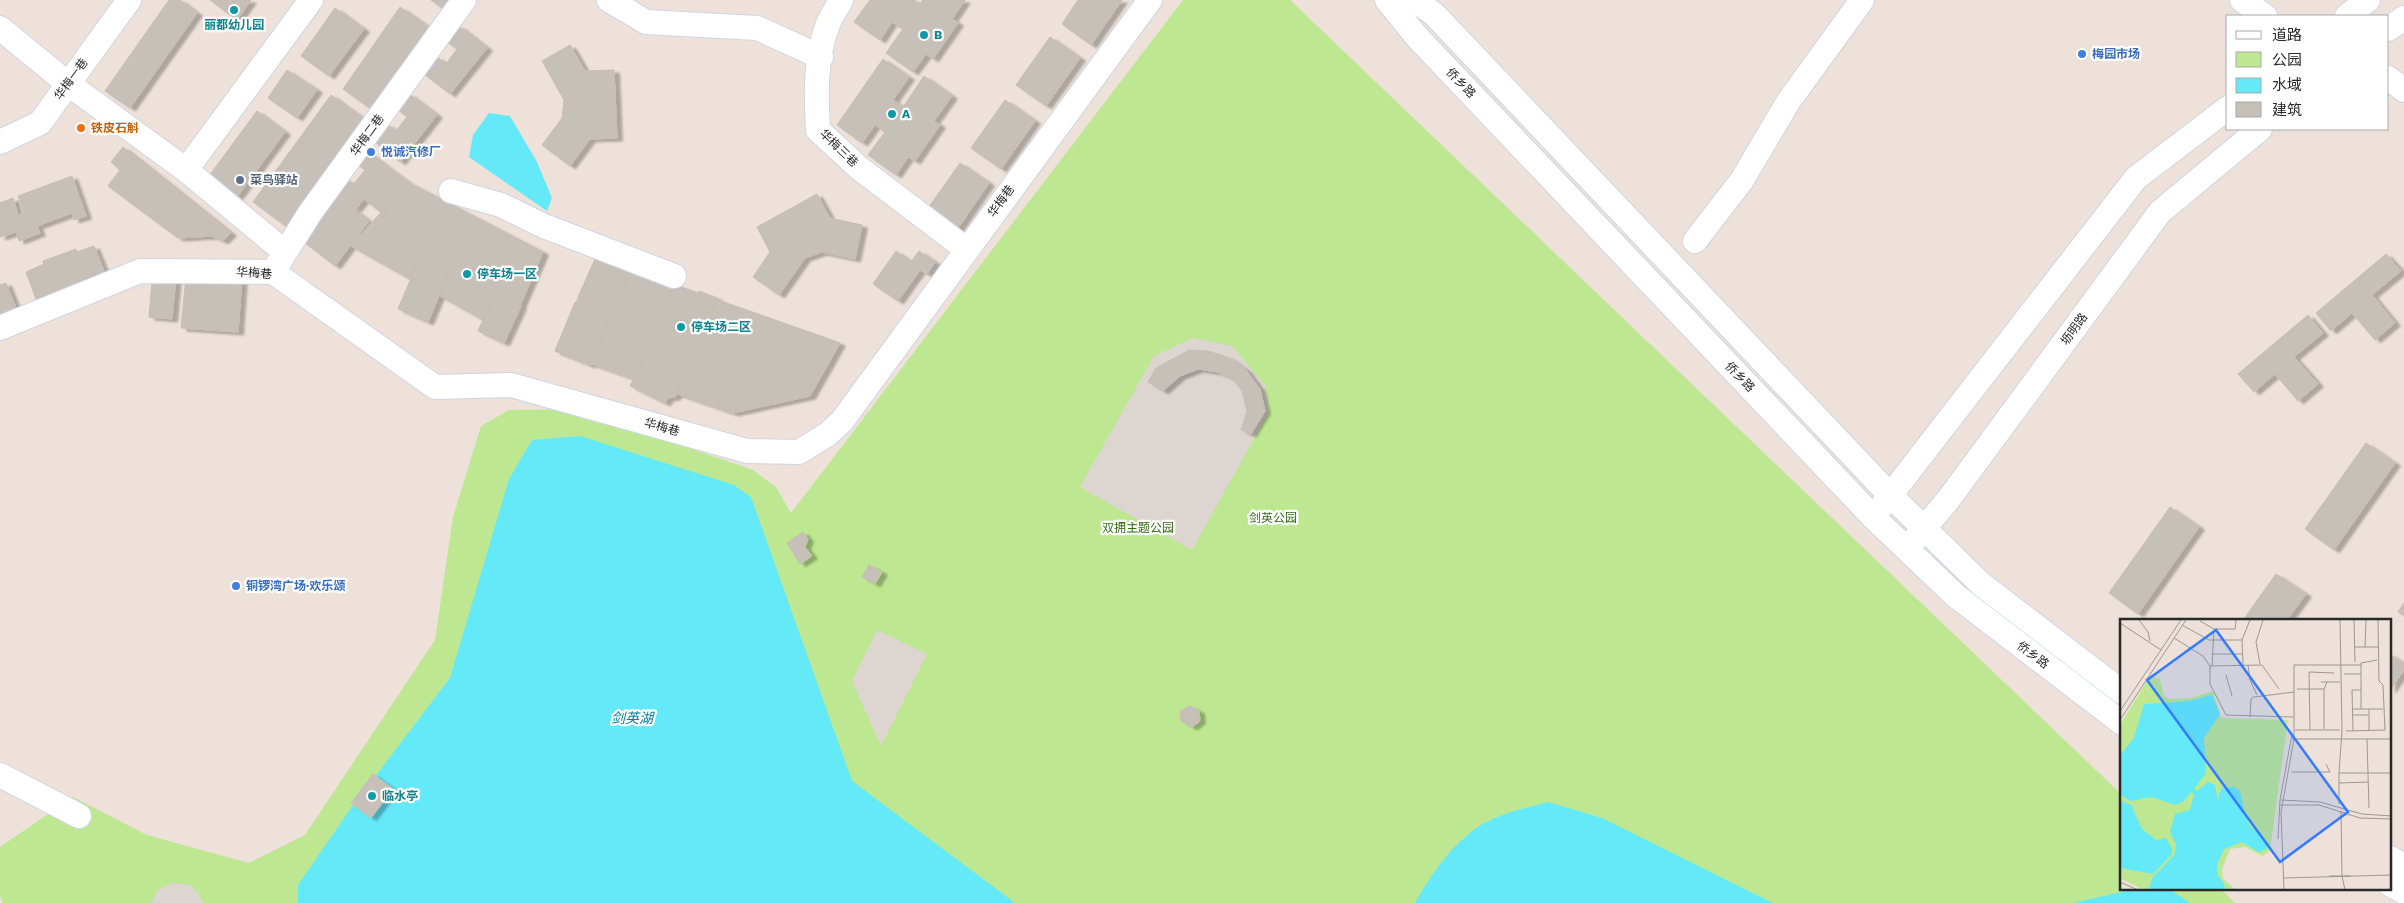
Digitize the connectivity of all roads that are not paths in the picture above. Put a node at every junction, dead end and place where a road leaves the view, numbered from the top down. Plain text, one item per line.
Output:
1 (129, 0) edge
2 (312, 0) edge
3 (464, 0) edge
4 (609, 0) edge
5 (841, 0) edge
6 (1150, 0) edge
7 (1387, 0) edge
8 (1414, 0) edge
9 (1862, 0) edge
10 (2242, 0) edge
11 (2368, 0) edge
12 (1439, 7) edge
13 (2263, 15) edge
14 (2348, 15) edge
15 (2404, 18) edge
16 (0, 28) edge
17 (2389, 28) edge
18 (1417, 37) junction
19 (821, 57) junction
20 (2389, 79) edge
21 (67, 83) junction
22 (2404, 90) edge
23 (2226, 110) edge
24 (2259, 130) edge
25 (0, 142) edge
26 (186, 170) junction
27 (451, 191) dead end
28 (1695, 241) dead end
29 (966, 249) junction
30 (285, 252) junction
31 (274, 272) junction
32 (674, 276) dead end
33 (0, 328) edge
34 (1890, 495) junction
35 (1873, 517) junction
36 (1924, 527) junction
37 (1908, 549) junction
38 (2120, 690) edge
39 (2120, 721) edge
40 (0, 775) edge
41 (79, 816) dead end
42 (2392, 859) edge
43 (2404, 866) edge
44 (2392, 885) edge
45 (2404, 892) edge

1 - 21 street, 华梅一巷
2 - 26 street
3 - 30 street, 华梅二巷
4 - 19 street
5 - 19 street, 华梅三巷
6 - 29 street, 华梅巷
7 - 18 street, 侨乡路
8 - 12 street, 侨乡路
9 - 28 street
10 - 13 street
11 - 14 street
12 - 18 street
12 - 34 street, 侨乡路
15 - 17 street
16 - 21 street
18 - 35 street, 侨乡路
19 - 29 street, 华梅三巷
20 - 22 street
21 - 25 street, 华梅一巷
21 - 26 street
23 - 34 street
24 - 36 street, 坜明路
26 - 30 street
27 - 32 street
29 - 31 street, 华梅巷
30 - 31 street, 华梅二巷
31 - 33 street, 华梅巷
34 - 35 street
34 - 36 street, 侨乡路
35 - 37 street, 侨乡路
36 - 37 street, 坜明路
36 - 38 street, 侨乡路
37 - 39 street, 侨乡路
40 - 41 street
42 - 43 street
44 - 45 street

